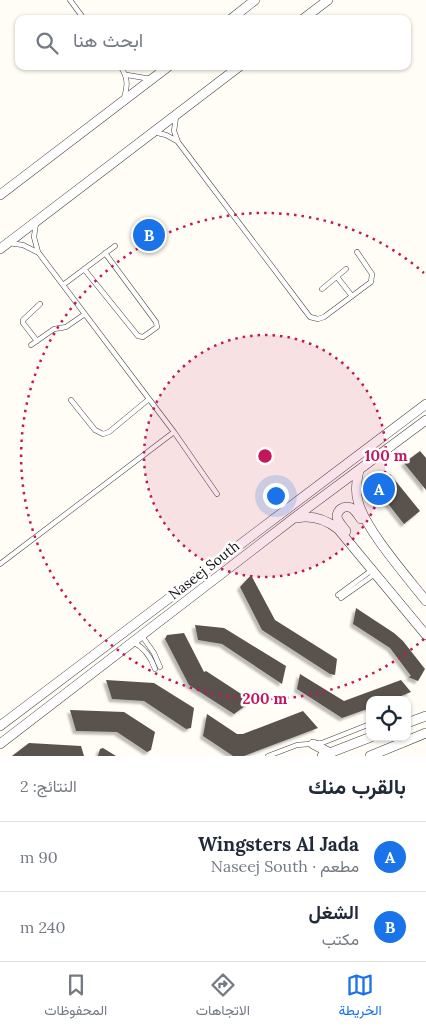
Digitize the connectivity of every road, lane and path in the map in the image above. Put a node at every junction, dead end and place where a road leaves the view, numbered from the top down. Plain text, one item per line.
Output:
1 (70, 0) edge
2 (255, 0) edge
3 (328, 0) edge
4 (81, 15) edge
5 (236, 15) edge
6 (308, 15) edge
7 (123, 70) edge
8 (163, 70) edge
9 (235, 70) edge
10 (126, 75) junction
11 (152, 79) junction
12 (122, 101) junction
13 (176, 114) junction
14 (153, 132) junction
15 (178, 142) junction
16 (5, 187) edge
17 (0, 195) edge
18 (37, 221) junction
19 (4, 246) edge
20 (115, 246) dead end
21 (38, 252) junction
22 (358, 252) dead end
23 (105, 253) junction
24 (84, 269) junction
25 (346, 269) dead end
26 (337, 276) junction
27 (63, 285) junction
28 (322, 289) dead end
29 (352, 296) junction
30 (40, 304) dead end
31 (85, 314) junction
32 (36, 341) junction
33 (31, 345) dead end
34 (149, 399) junction
35 (71, 400) dead end
36 (426, 404) edge
37 (426, 420) edge
38 (174, 432) junction
39 (359, 470) junction
40 (217, 494) dead end
41 (294, 518) junction
42 (372, 529) junction
43 (357, 552) junction
44 (0, 564) edge
45 (374, 572) junction
46 (340, 597) dead end
47 (426, 602) edge
48 (426, 635) edge
49 (142, 636) junction
50 (134, 642) junction
51 (426, 716) edge
52 (411, 722) edge
53 (0, 726) edge
54 (366, 726) edge
55 (426, 733) edge
56 (366, 739) edge
57 (0, 744) edge
58 (313, 744) junction
59 (326, 754) edge
60 (268, 756) edge
61 (370, 756) edge

1 - 4 lane
2 - 5 street
3 - 6 street
7 - 10 lane
8 - 11 street
9 - 13 street
10 - 11 lane
10 - 12 lane
11 - 12 street
12 - 16 street
13 - 14 street
13 - 15 lane
14 - 15 lane
14 - 18 street
15 - 29 lane
16 - 17 street
18 - 19 street
18 - 21 lane
19 - 21 lane
20 - 23 lane
21 - 27 lane
22 - 29 lane
23 - 24 lane
23 - 24 lane
24 - 27 lane
25 - 26 lane
26 - 28 lane
26 - 29 lane
27 - 31 lane
30 - 32 lane
31 - 32 lane
31 - 34 lane
32 - 33 lane
34 - 35 lane
34 - 38 lane
36 - 53 street
37 - 39 street, Naseej South
38 - 40 lane
38 - 44 lane
39 - 41 street, Naseej South
39 - 42 street
41 - 43 street
41 - 49 street, Naseej South
42 - 43 street
42 - 47 street
43 - 45 street
45 - 46 lane
45 - 48 street
49 - 50 street, Naseej South
49 - 50 lane
50 - 57 street, Naseej South
51 - 52 street
54 - 58 lane
55 - 61 street
56 - 59 street
58 - 59 street
58 - 60 lane

